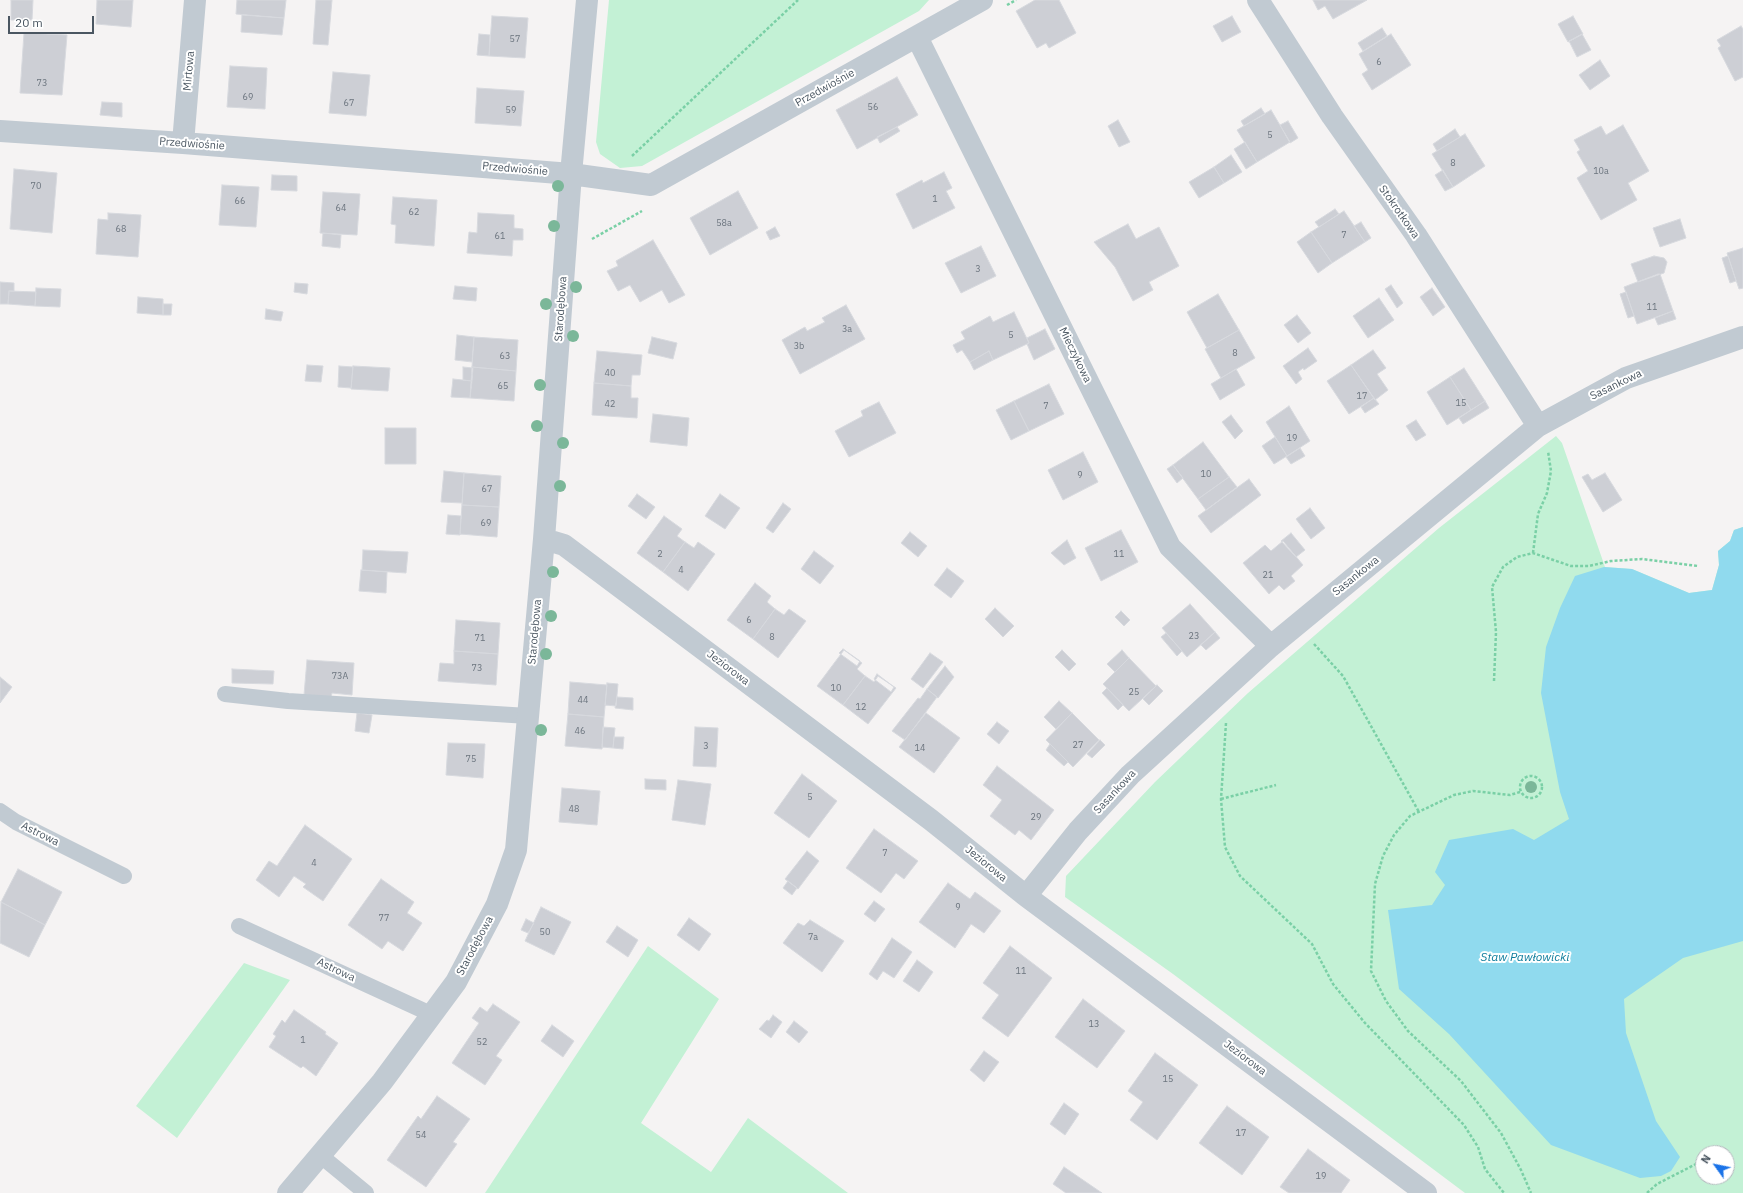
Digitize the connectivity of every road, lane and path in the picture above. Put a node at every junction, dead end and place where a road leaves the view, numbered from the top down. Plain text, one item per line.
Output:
1 (195, 0) edge
2 (587, 0) edge
3 (798, 0) edge
4 (982, 0) edge
5 (1016, 0) edge
6 (1258, 0) edge
7 (1003, 7) dead end
8 (917, 37) junction
9 (0, 131) edge
10 (183, 143) junction
11 (636, 153) dead end
12 (571, 174) junction
13 (648, 207) dead end
14 (586, 242) dead end
15 (1743, 337) edge
16 (1538, 426) junction
17 (544, 540) junction
18 (1533, 554) junction
19 (1698, 566) dead end
20 (1296, 625) junction
21 (1271, 646) junction
22 (1494, 681) dead end
23 (225, 694) dead end
24 (1218, 695) junction
25 (528, 716) junction
26 (1276, 785) dead end
27 (1520, 792) junction
28 (1221, 799) junction
29 (0, 811) edge
30 (1419, 812) junction
31 (124, 876) dead end
32 (1026, 896) junction
33 (239, 926) dead end
34 (433, 1015) junction
35 (321, 1156) junction
36 (1695, 1165) edge
37 (288, 1193) edge
38 (366, 1193) edge
39 (1426, 1193) edge
40 (1504, 1193) edge
41 (1531, 1193) edge
42 (1647, 1193) edge

1 - 10 street, Mirtowa
2 - 12 street, Starodębowa
3 - 11 path
4 - 8 street, Przedwiośnie
5 - 7 path
6 - 16 street, Stokrotkowa
8 - 12 street, Przedwiośnie
8 - 21 street, Mieczykowa
9 - 10 street, Przedwiośnie
10 - 12 street, Przedwiośnie
12 - 17 street, Starodębowa
13 - 14 path
15 - 16 street, Sasankowa
16 - 18 path
16 - 20 street, Sasankowa
17 - 25 street, Starodębowa
17 - 32 street, Jeziorowa
18 - 19 path
18 - 22 path
20 - 21 street, Sasankowa
20 - 30 path
21 - 24 street, Sasankowa
23 - 25 lane
24 - 28 path
24 - 32 street, Sasankowa
25 - 34 street, Starodębowa
26 - 28 path
27 - 27 path
27 - 30 path
28 - 40 path
29 - 31 lane, Astrowa
30 - 41 path
32 - 39 street, Jeziorowa
33 - 34 lane, Astrowa
34 - 35 street, Starodębowa
35 - 37 street, Starodębowa
35 - 38 lane
36 - 42 path

